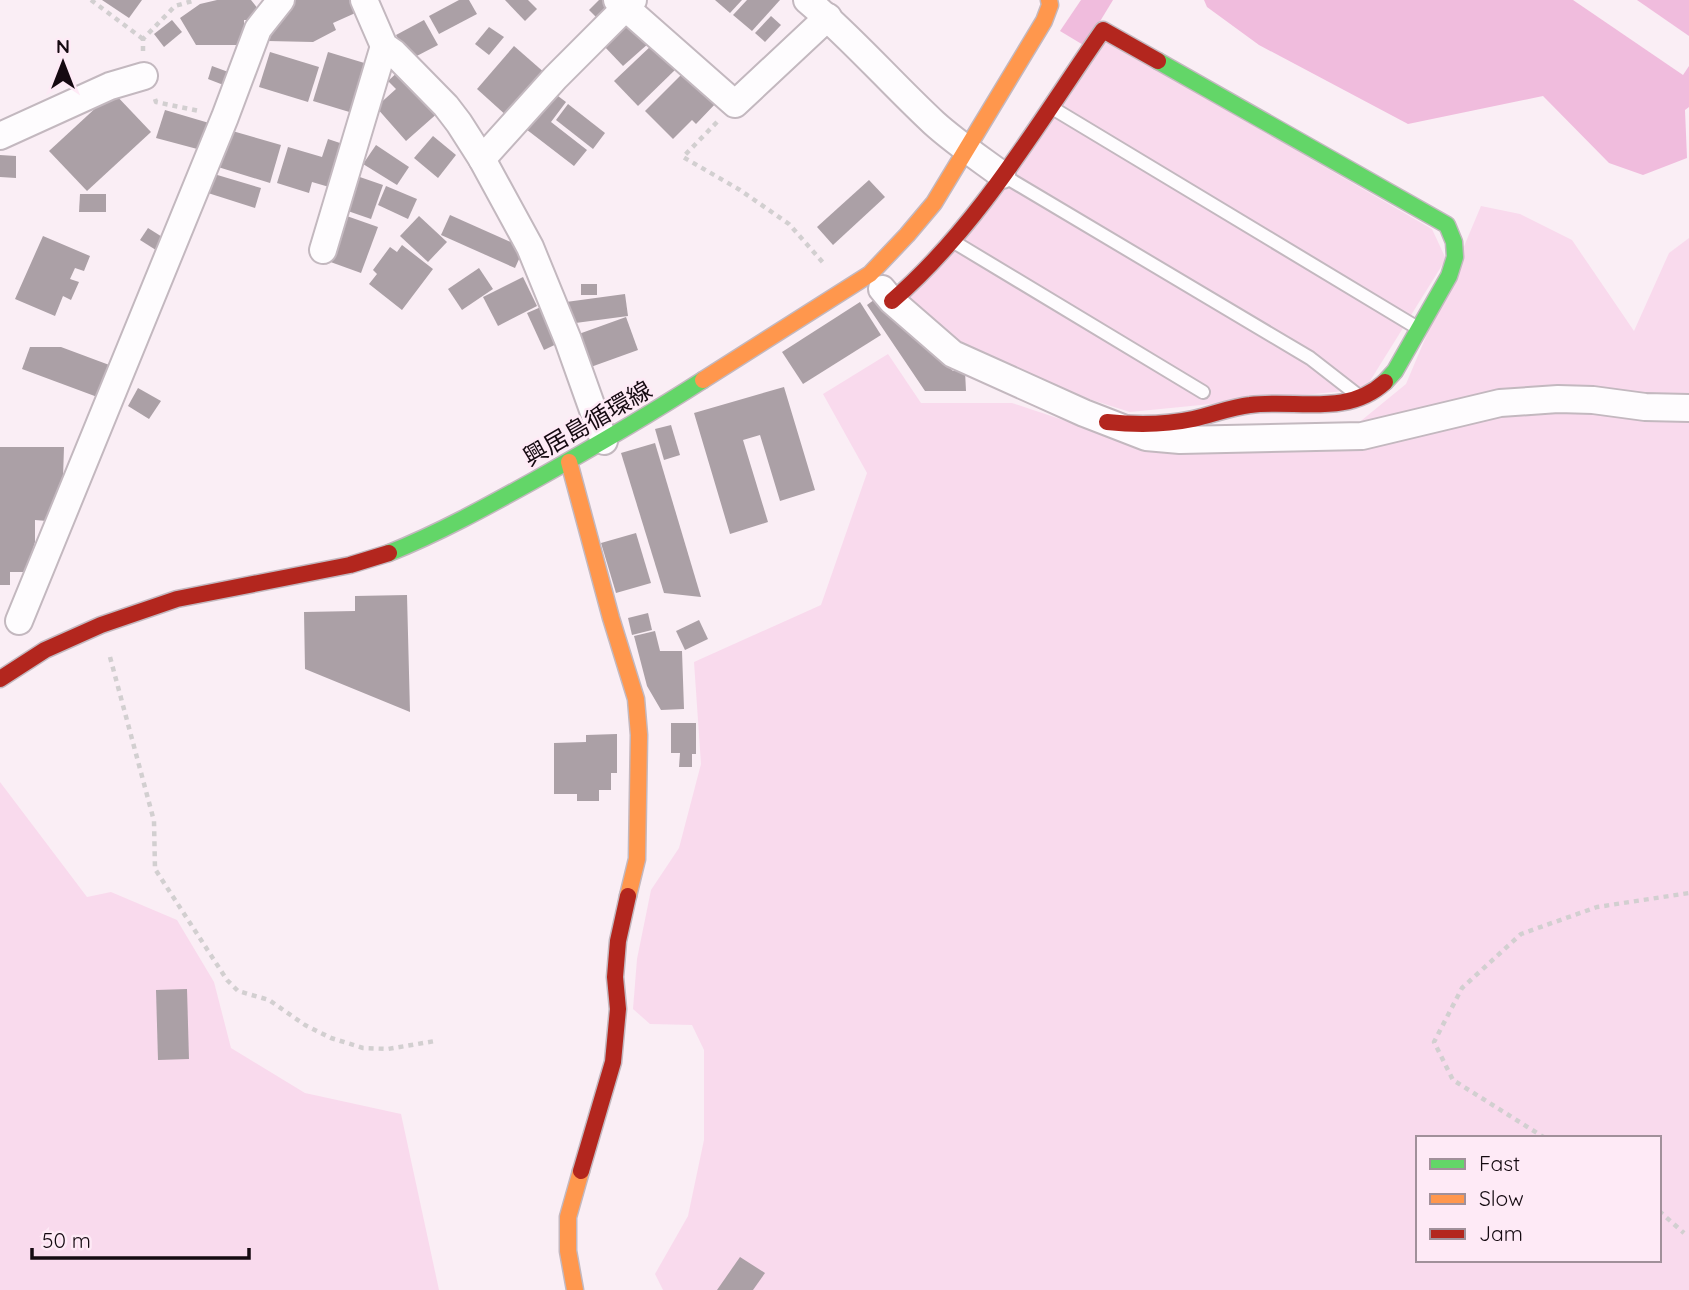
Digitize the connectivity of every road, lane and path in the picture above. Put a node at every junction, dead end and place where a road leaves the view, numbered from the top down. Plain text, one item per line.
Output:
1 (91, 0) edge
2 (281, 0) edge
3 (364, 0) edge
4 (807, 0) edge
5 (1049, 0) edge
6 (625, 3) edge
7 (828, 18) junction
8 (143, 39) dead end
9 (384, 46) junction
10 (144, 76) dead end
11 (735, 104) junction
12 (1049, 107) junction
13 (0, 136) edge
14 (482, 159) junction
15 (986, 164) junction
16 (951, 240) junction
17 (323, 250) dead end
18 (870, 274) junction
19 (846, 289) junction
20 (892, 301) junction
21 (1420, 329) junction
22 (1203, 392) dead end
23 (1360, 397) junction
24 (1689, 408) edge
25 (1107, 422) junction
26 (604, 441) junction
27 (569, 462) junction
28 (9, 619) edge
29 (101, 625) junction
30 (45, 650) junction
31 (0, 679) edge
32 (1689, 892) edge
33 (435, 1041) dead end
34 (1542, 1136) edge
35 (1661, 1213) edge
36 (1684, 1233) dead end
37 (575, 1290) edge

1 - 8 path
2 - 28 street
3 - 9 street
4 - 7 street
5 - 15 street, 興居島循環線
6 - 11 street
6 - 14 street
7 - 11 street
7 - 15 street
9 - 14 street
9 - 17 street
10 - 13 street
11 - 19 path
12 - 15 street
12 - 21 lane
12 - 21 street
14 - 26 street
15 - 16 street
15 - 18 street, 興居島循環線
15 - 23 lane
16 - 20 street
16 - 22 lane
18 - 19 street, 興居島循環線
18 - 20 street
19 - 26 street, 興居島循環線
20 - 25 street
21 - 23 street
23 - 25 street
24 - 25 street
26 - 27 street, 興居島循環線
27 - 29 street, 興居島循環線
27 - 37 street
28 - 30 street
29 - 30 street, 興居島循環線
29 - 33 path
30 - 31 street, 興居島循環線
32 - 34 path
35 - 36 path

